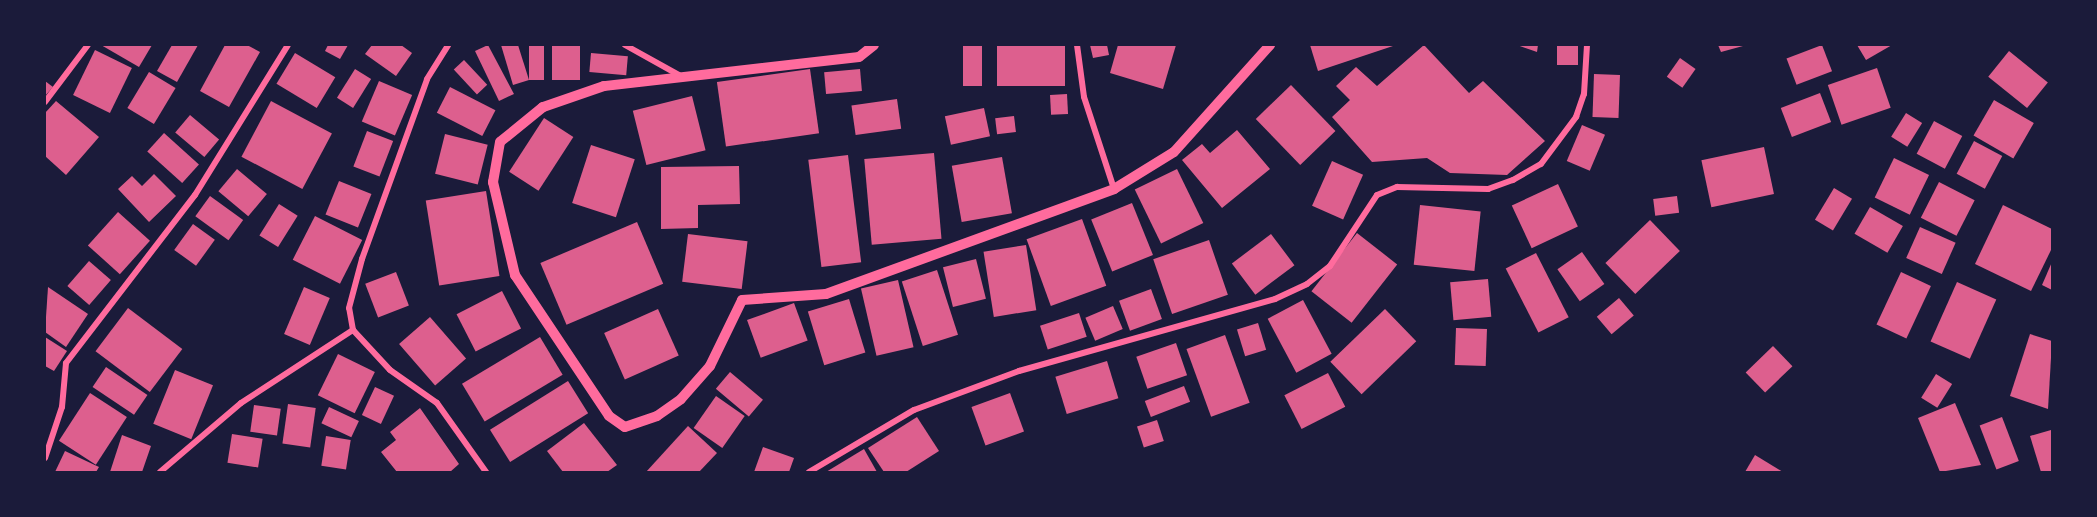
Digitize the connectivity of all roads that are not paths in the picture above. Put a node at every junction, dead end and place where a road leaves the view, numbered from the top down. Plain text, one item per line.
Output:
1 (88, 45) edge
2 (288, 45) edge
3 (448, 45) edge
4 (625, 45) edge
5 (874, 45) edge
6 (1077, 45) edge
7 (1270, 45) edge
8 (1587, 45) edge
9 (679, 75) junction
10 (45, 102) edge
11 (1114, 189) junction
12 (353, 330) junction
13 (45, 458) edge
14 (160, 472) edge
15 (486, 472) edge
16 (809, 472) edge

1 - 10 street
2 - 13 street
3 - 12 street
4 - 9 street
5 - 9 street
6 - 11 street
7 - 11 street
8 - 16 street
9 - 11 street
12 - 14 street
12 - 15 street

